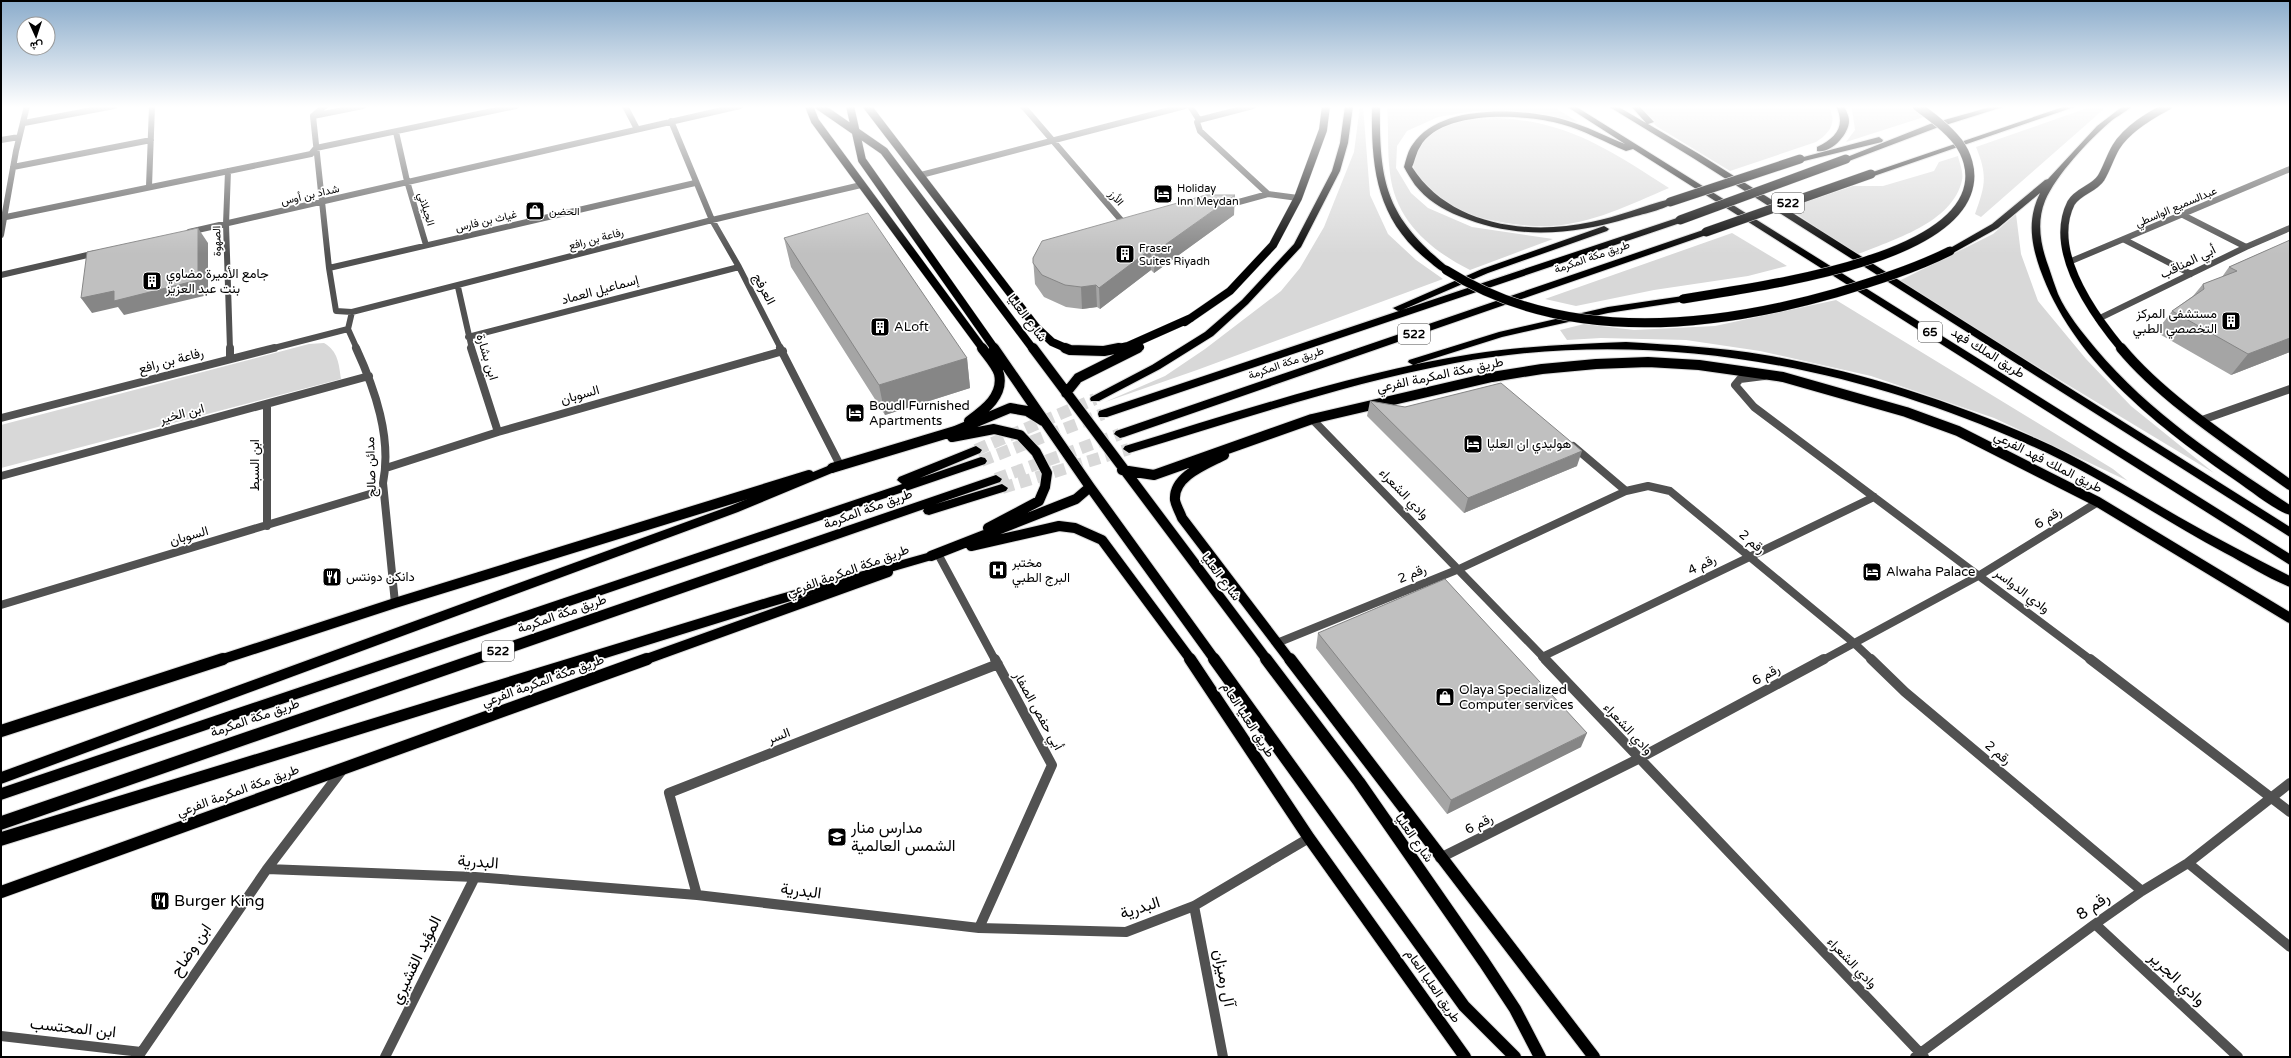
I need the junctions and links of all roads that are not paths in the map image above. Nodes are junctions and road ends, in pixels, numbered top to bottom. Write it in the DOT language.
graph roads {
  1 [pos="15,155"];
  2 [pos="72,155"];
  3 [pos="151,155"];
  4 [pos="304,155"];
  5 [pos="317,155"];
  6 [pos="401,155"];
  7 [pos="520,155"];
  8 [pos="684,155"];
  9 [pos="840,155"];
  10 [pos="861,155"];
  11 [pos="887,155"];
  12 [pos="906,155"];
  13 [pos="994,155"];
  14 [pos="1065,155"];
  15 [pos="1226,155"];
  16 [pos="1314,155"];
  17 [pos="1340,155"];
  18 [pos="1377,155"];
  19 [pos="1411,155"];
  20 [pos="1644,155"];
  21 [pos="1650,155"];
  22 [pos="1806,155"];
  23 [pos="1811,155"];
  24 [pos="1856,155"];
  25 [pos="1926,155"];
  26 [pos="1965,155"];
  27 [pos="2072,155"];
  28 [pos="2112,155"];
  29 [pos="1696,156"];
  30 [pos="1800,158"];
  31 [pos="1666,165"];
  32 [pos="13,167"];
  33 [pos="2290,169"];
  34 [pos="228,171"];
  35 [pos="921,175"];
  36 [pos="2051,179"];
  37 [pos="407,181"];
  38 [pos="695,183"];
  39 [pos="861,185"];
  40 [pos="150,186"];
  41 [pos="1268,194"];
  42 [pos="1298,198"];
  43 [pos="323,202"];
  44 [pos="1670,202"];
  45 [pos="1215,208"];
  46 [pos="2183,215"];
  47 [pos="6,217"];
  48 [pos="712,220"];
  49 [pos="226,224"];
  50 [pos="2290,228"];
  51 [pos="1130,231"];
  52 [pos="180,234"];
  53 [pos="1,235"];
  54 [pos="2125,240"];
  55 [pos="426,245"];
  56 [pos="2246,247"];
  57 [pos="102,252"];
  58 [pos="2069,262"];
  59 [pos="739,266"];
  60 [pos="328,268"];
  61 [pos="2191,274"];
  62 [pos="1,275"];
  63 [pos="458,287"];
  64 [pos="352,312"];
  65 [pos="1191,318"];
  66 [pos="2098,319"];
  67 [pos="348,329"];
  68 [pos="468,337"];
  69 [pos="1304,348"];
  70 [pos="783,351"];
  71 [pos="230,358"];
  72 [pos="1773,375"];
  73 [pos="369,376"];
  74 [pos="2290,388"];
  75 [pos="1066,392"];
  76 [pos="1095,399"];
  77 [pos="1287,400"];
  78 [pos="267,404"];
  79 [pos="1103,414"];
  80 [pos="1,418"];
  81 [pos="1312,418"];
  82 [pos="2202,420"];
  83 [pos="1048,425"];
  84 [pos="955,431"];
  85 [pos="498,432"];
  86 [pos="1120,434"];
  87 [pos="1262,436"];
  88 [pos="1565,439"];
  89 [pos="1129,449"];
  90 [pos="978,456"];
  91 [pos="840,465"];
  92 [pos="386,468"];
  93 [pos="1122,470"];
  94 [pos="1,476"];
  95 [pos="999,484"];
  96 [pos="2290,485"];
  97 [pos="1090,486"];
  98 [pos="383,490"];
  99 [pos="1626,491"];
  100 [pos="1874,497"];
  101 [pos="2098,502"];
  102 [pos="2290,511"];
  103 [pos="267,526"];
  104 [pos="2290,533"];
  105 [pos="938,554"];
  106 [pos="1750,557"];
  107 [pos="2290,560"];
  108 [pos="1459,569"];
  109 [pos="1980,575"];
  110 [pos="2290,582"];
  111 [pos="395,604"];
  112 [pos="1,605"];
  113 [pos="2290,618"];
  114 [pos="1277,643"];
  115 [pos="1854,643"];
  116 [pos="1542,657"];
  117 [pos="998,664"];
  118 [pos="1,731"];
  119 [pos="1638,759"];
  120 [pos="345,767"];
  121 [pos="1,778"];
  122 [pos="2290,783"];
  123 [pos="1,794"];
  124 [pos="2270,798"];
  125 [pos="2290,812"];
  126 [pos="1,823"];
  127 [pos="1309,838"];
  128 [pos="1,839"];
  129 [pos="1440,858"];
  130 [pos="2188,863"];
  131 [pos="267,869"];
  132 [pos="475,877"];
  133 [pos="2142,890"];
  134 [pos="1,892"];
  135 [pos="697,895"];
  136 [pos="1194,906"];
  137 [pos="2094,924"];
  138 [pos="979,928"];
  139 [pos="2290,947"];
  140 [pos="1,1036"];
  141 [pos="140,1054"];
  142 [pos="1920,1056"];
  143 [pos="385,1057"];
  144 [pos="1223,1057"];
  145 [pos="1465,1057"];
  146 [pos="1515,1057"];
  147 [pos="1540,1057"];
  148 [pos="1594,1057"];
  149 [pos="2238,1057"];
  1 -- 32 [label="street"];
  2 -- 32 [label="street"];
  3 -- 40 [label="street"];
  4 -- 34 [label="street"];
  5 -- 43 [label="street"];
  6 -- 37 [label="street, الجيلاني"];
  7 -- 37 [label="street, شداد بن أوس"];
  8 -- 38 [label="street, العرفج"];
  9 -- 39 [label="main road"];
  10 -- 83 [label="main road"];
  11 -- 75 [label="main road, شارع العليا"];
  12 -- 35 [label="main road"];
  13 -- 35 [label="street"];
  14 -- 51 [label="street, الأرز"];
  15 -- 41 [label="street"];
  16 -- 42 [label="main road"];
  17 -- 76 [label="highway"];
  18 -- 36 [label="highway, bridge"];
  19 -- 44 [label="highway"];
  20 -- 31 [label="highway"];
  21 -- 31 [label="highway, طريق الملك فهد / 65"];
  22 -- 30 [label="highway"];
  23 -- 30 [label="highway"];
  24 -- 69 [label="highway, طريق مكة المكرمة / 522, bridge"];
  25 -- 86 [label="highway, طريق مكة المكرمة / 522, bridge"];
  26 -- 77 [label="highway, bridge"];
  27 -- 36 [label="highway"];
  28 -- 58 [label="main road"];
  29 -- 104 [label="highway, طريق الملك فهد / 65"];
  30 -- 44 [label="highway, bridge"];
  31 -- 107 [label="highway, طريق الملك فهد / 65"];
  32 -- 47 [label="street"];
  33 -- 46 [label="street, عبدالسميع الواسطي"];
  34 -- 40 [label="street"];
  34 -- 49 [label="street, الصهوة"];
  35 -- 65 [label="main road"];
  36 -- 102 [label="highway"];
  37 -- 43 [label="street, شداد بن أوس"];
  37 -- 55 [label="street, الجيلاني"];
  38 -- 48 [label="street, العرفج"];
  38 -- 55 [label="street, غياث بن فارس"];
  39 -- 48 [label="street, رفاعة بن رافع"];
  39 -- 84 [label="main road"];
  40 -- 47 [label="street"];
  41 -- 42 [label="street"];
  41 -- 45 [label="street"];
  42 -- 65 [label="main road"];
  43 -- 49 [label="street, شداد بن أوس"];
  43 -- 60 [label="street"];
  44 -- 69 [label="highway"];
  46 -- 54 [label="street, عبدالسميع الواسطي"];
  46 -- 56 [label="street"];
  47 -- 53 [label="street"];
  48 -- 59 [label="street, العرفج"];
  48 -- 63 [label="street, رفاعة بن رافع"];
  49 -- 52 [label="street, شداد بن أوس"];
  49 -- 71 [label="street, الصهوة"];
  50 -- 56 [label="street, أبي المناقب"];
  54 -- 58 [label="street, عبدالسميع الواسطي"];
  54 -- 61 [label="street"];
  55 -- 60 [label="street, غياث بن فارس"];
  56 -- 61 [label="street, أبي المناقب"];
  57 -- 62 [label="street"];
  58 -- 66 [label="main road"];
  59 -- 68 [label="street, إسماعيل العماد"];
  59 -- 70 [label="street, العرفج"];
  60 -- 64 [label="street, رفاعة بن رافع"];
  61 -- 66 [label="street, أبي المناقب"];
  63 -- 64 [label="street, رفاعة بن رافع"];
  63 -- 68 [label="street, ابن بشارة"];
  64 -- 67 [label="street"];
  65 -- 75 [label="main road"];
  66 -- 82 [label="main road"];
  67 -- 71 [label="street, رفاعة بن رافع"];
  67 -- 73 [label="street, مدائن صالح"];
  68 -- 85 [label="street, ابن بشارة"];
  69 -- 79 [label="highway, طريق مكة المكرمة / 522"];
  70 -- 85 [label="street, السوبان"];
  70 -- 91 [label="street, العرفج"];
  71 -- 80 [label="street, رفاعة بن رافع"];
  72 -- 81 [label="main road, طريق مكة المكرمة الفرعي"];
  72 -- 100 [label="street, وادي الدواسر"];
  72 -- 101 [label="main road, طريق الملك فهد الفرعي"];
  73 -- 78 [label="street, ابن الخير"];
  73 -- 92 [label="street, مدائن صالح"];
  74 -- 82 [label="street"];
  75 -- 93 [label="main road, شارع العليا"];
  77 -- 89 [label="highway"];
  77 -- 110 [label="highway"];
  78 -- 94 [label="street, ابن الخير"];
  78 -- 103 [label="street, ابن السبط"];
  81 -- 87 [label="main road, طريق مكة المكرمة الفرعي"];
  81 -- 108 [label="street, وادي الشعراء"];
  82 -- 96 [label="main road"];
  83 -- 84 [label="main road"];
  83 -- 97 [label="main road"];
  84 -- 91 [label="main road"];
  85 -- 92 [label="street, السوبان"];
  87 -- 93 [label="main road, طريق مكة المكرمة الفرعي"];
  87 -- 114 [label="main road"];
  88 -- 99 [label="street"];
  90 -- 123 [label="highway, طريق مكة المكرمة / 522"];
  91 -- 105 [label="main road"];
  91 -- 111 [label="main road"];
  91 -- 121 [label="highway"];
  92 -- 98 [label="street, مدائن صالح"];
  93 -- 147 [label="main road, شارع العليا"];
  95 -- 126 [label="highway, طريق مكة المكرمة / 522"];
  97 -- 105 [label="main road, طريق مكة المكرمة الفرعي"];
  97 -- 146 [label="main road"];
  98 -- 103 [label="street, السوبان"];
  98 -- 111 [label="street, مدائن صالح"];
  99 -- 106 [label="street, رقم 2"];
  99 -- 108 [label="street, رقم 2"];
  100 -- 106 [label="street, رقم 4"];
  100 -- 109 [label="street, وادي الدواسر"];
  101 -- 109 [label="street, رقم 6"];
  101 -- 113 [label="main road, طريق الملك فهد الفرعي"];
  103 -- 112 [label="street, السوبان"];
  105 -- 117 [label="street, أبي حفص الصفار"];
  105 -- 120 [label="main road, طريق مكة المكرمة الفرعي"];
  105 -- 127 [label="main road, طريق العليا العام"];
  105 -- 128 [label="highway"];
  106 -- 115 [label="street, رقم 2"];
  106 -- 116 [label="street, رقم 4"];
  108 -- 114 [label="street, رقم 2"];
  108 -- 116 [label="street, وادي الشعراء"];
  109 -- 115 [label="street, رقم 6"];
  109 -- 124 [label="street, وادي الدواسر"];
  111 -- 118 [label="main road"];
  114 -- 129 [label="main road"];
  115 -- 119 [label="street, رقم 6"];
  115 -- 133 [label="street, رقم 2"];
  116 -- 119 [label="street, وادي الشعراء"];
  117 -- 135 [label="street, السر"];
  117 -- 138 [label="street, أبي حفص الصفار"];
  119 -- 129 [label="street, رقم 6"];
  119 -- 142 [label="street, وادي الشعراء"];
  120 -- 131 [label="street, ابن وضاح"];
  120 -- 134 [label="main road, طريق مكة المكرمة الفرعي"];
  122 -- 124 [label="street, رقم 8"];
  124 -- 125 [label="street, وادي الدواسر"];
  124 -- 130 [label="street, رقم 8"];
  127 -- 136 [label="street, البدرية"];
  127 -- 145 [label="main road, طريق العليا العام"];
  129 -- 148 [label="main road"];
  130 -- 133 [label="street, رقم 8"];
  130 -- 139 [label="street"];
  131 -- 132 [label="street, البدرية"];
  131 -- 141 [label="street, ابن وضاح"];
  132 -- 135 [label="street, البدرية"];
  132 -- 143 [label="street, المؤيد القشيري"];
  133 -- 137 [label="street, رقم 8"];
  135 -- 138 [label="street, البدرية"];
  136 -- 138 [label="street, البدرية"];
  136 -- 144 [label="street, آل رميزان"];
  137 -- 142 [label="street, رقم 8"];
  137 -- 149 [label="street, وادي الجرير"];
  140 -- 141 [label="street, ابن المحتسب"];
}
